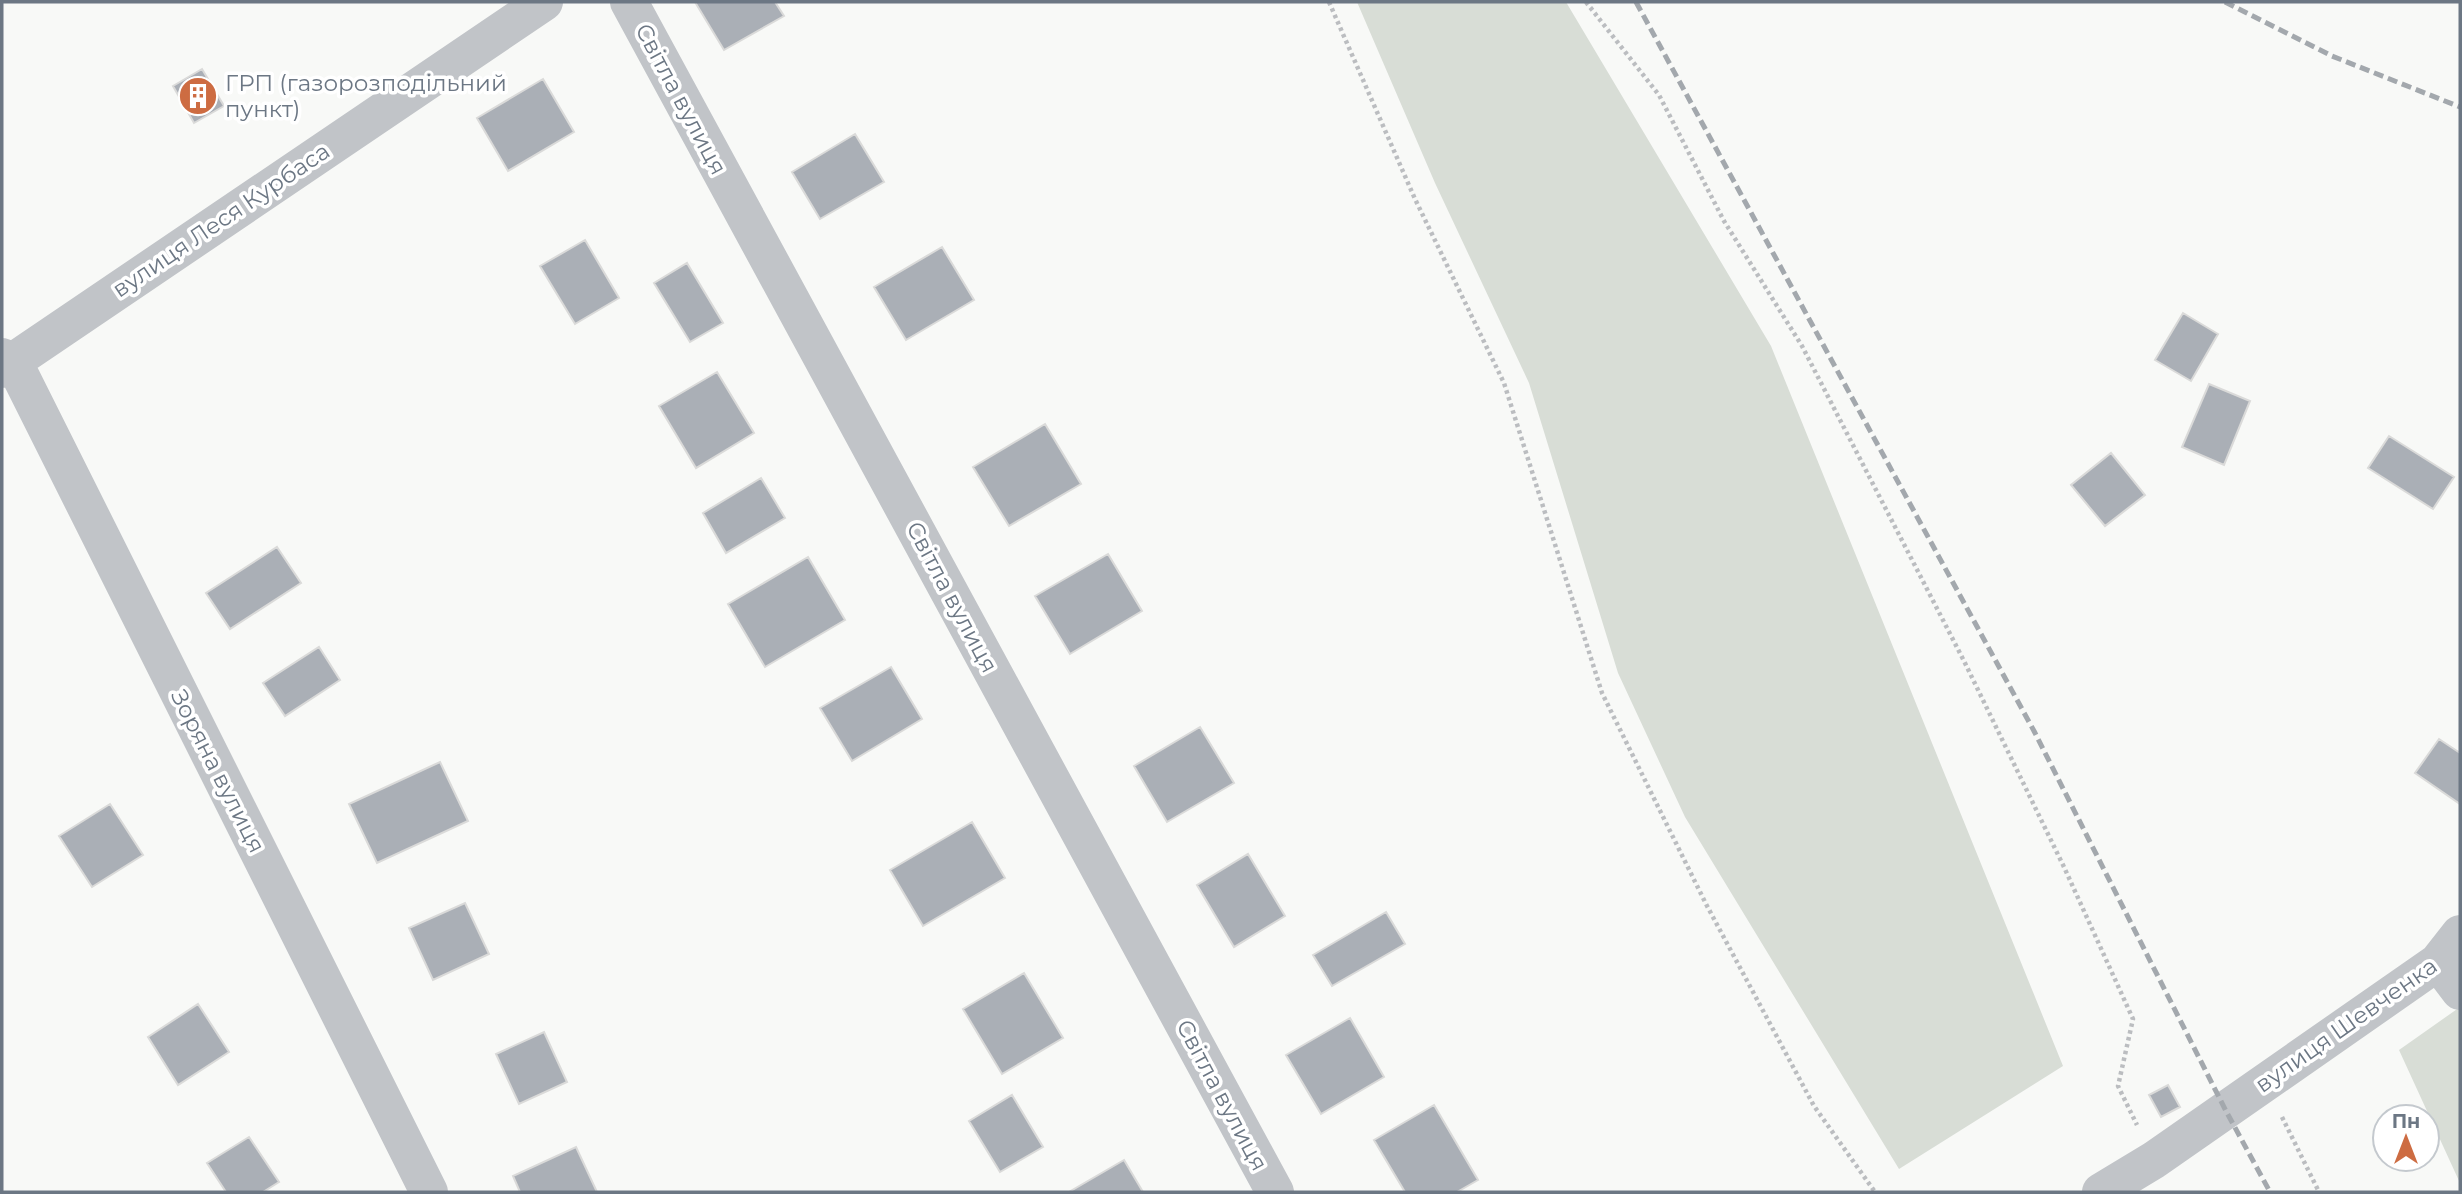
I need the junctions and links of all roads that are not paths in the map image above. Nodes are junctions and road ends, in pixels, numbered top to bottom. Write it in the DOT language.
graph roads {
  1 [pos="544,2"];
  2 [pos="629,2"];
  3 [pos="5,362"];
  4 [pos="2453,962"];
  5 [pos="429,1192"];
  6 [pos="1275,1192"];
  7 [pos="2101,1192"];
  1 -- 3 [label="street, вулиця Леся Курбаса"];
  2 -- 6 [label="street, Світла вулиця"];
  3 -- 5 [label="street, Зоряна вулиця"];
  4 -- 7 [label="street, вулиця Шевченка"];
}
